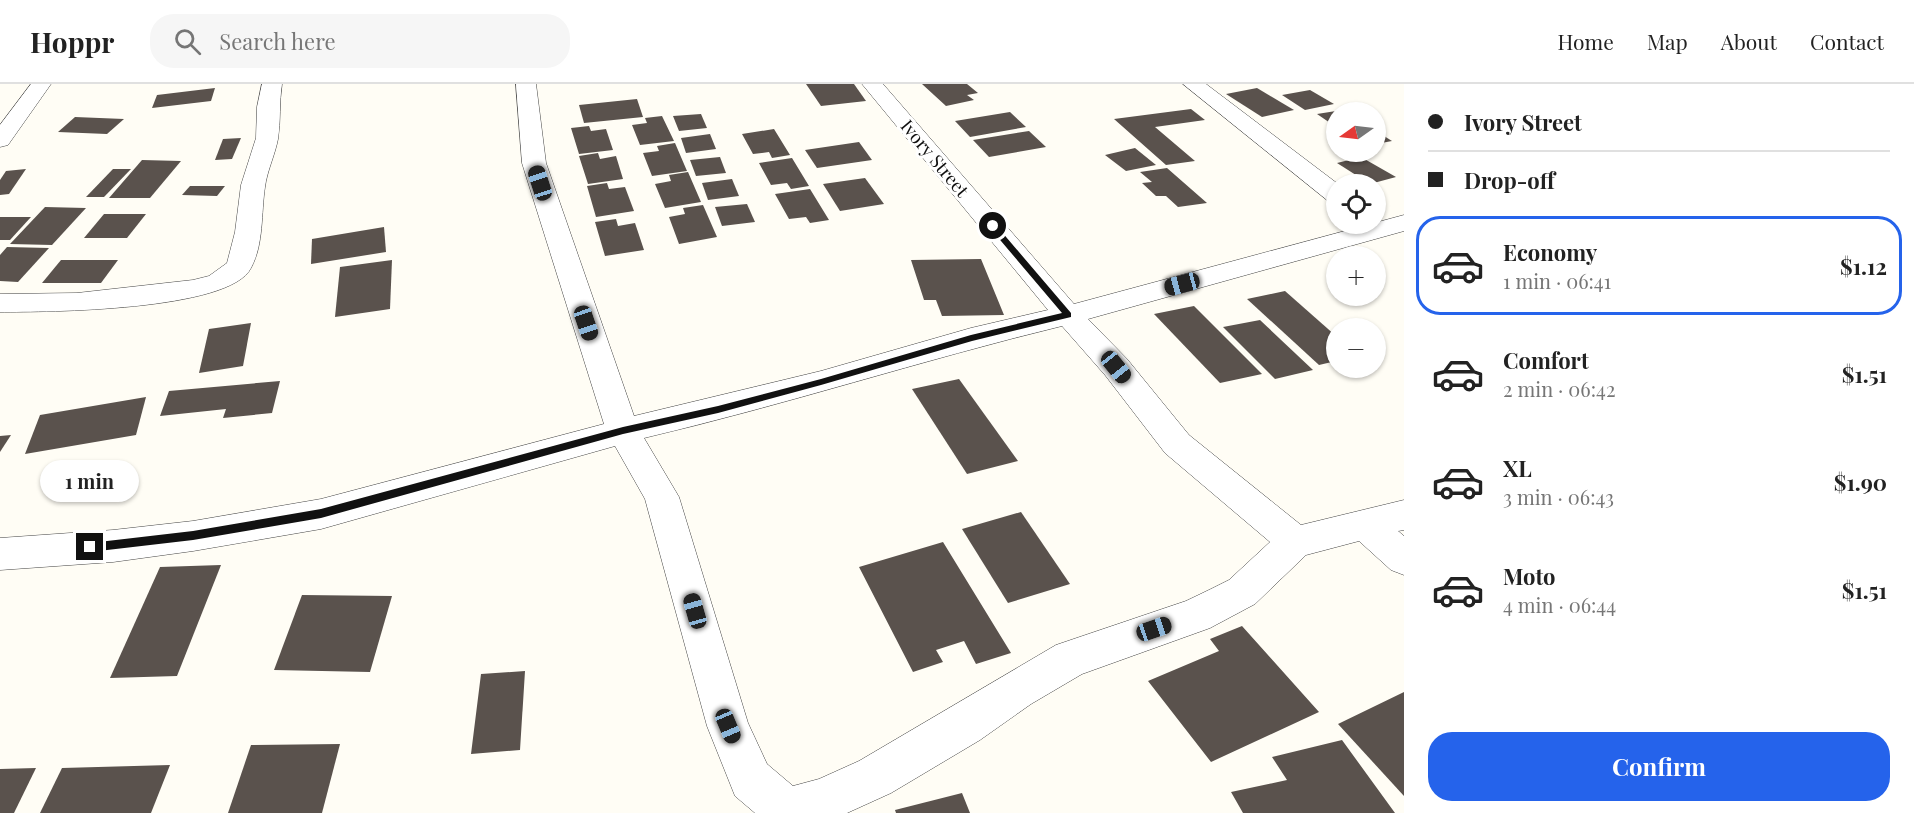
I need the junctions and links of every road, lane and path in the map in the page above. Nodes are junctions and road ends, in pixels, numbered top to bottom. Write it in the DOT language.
graph roads {
  1 [pos="41,84"];
  2 [pos="272,84"];
  3 [pos="526,84"];
  4 [pos="872,84"];
  5 [pos="1230,84"];
  6 [pos="1196,86"];
  7 [pos="0,140"];
  8 [pos="1326,187"];
  9 [pos="1388,224"];
  10 [pos="0,303"];
  11 [pos="1068,315"];
  12 [pos="623,431"];
  13 [pos="1404,515"];
  14 [pos="1366,525"];
  15 [pos="1295,542"];
  16 [pos="0,554"];
  17 [pos="1404,559"];
  1 -- 7 [label="street"];
  2 -- 10 [label="street"];
  3 -- 12 [label="street"];
  4 -- 11 [label="street, Ivory Street"];
  5 -- 6 [label="street"];
  6 -- 8 [label="street"];
  9 -- 11 [label="street"];
  11 -- 12 [label="street"];
  11 -- 15 [label="street, Ivory Street"];
  12 -- 15 [label="street"];
  12 -- 16 [label="street"];
  13 -- 14 [label="street"];
  14 -- 15 [label="street"];
  14 -- 17 [label="street"];
}
